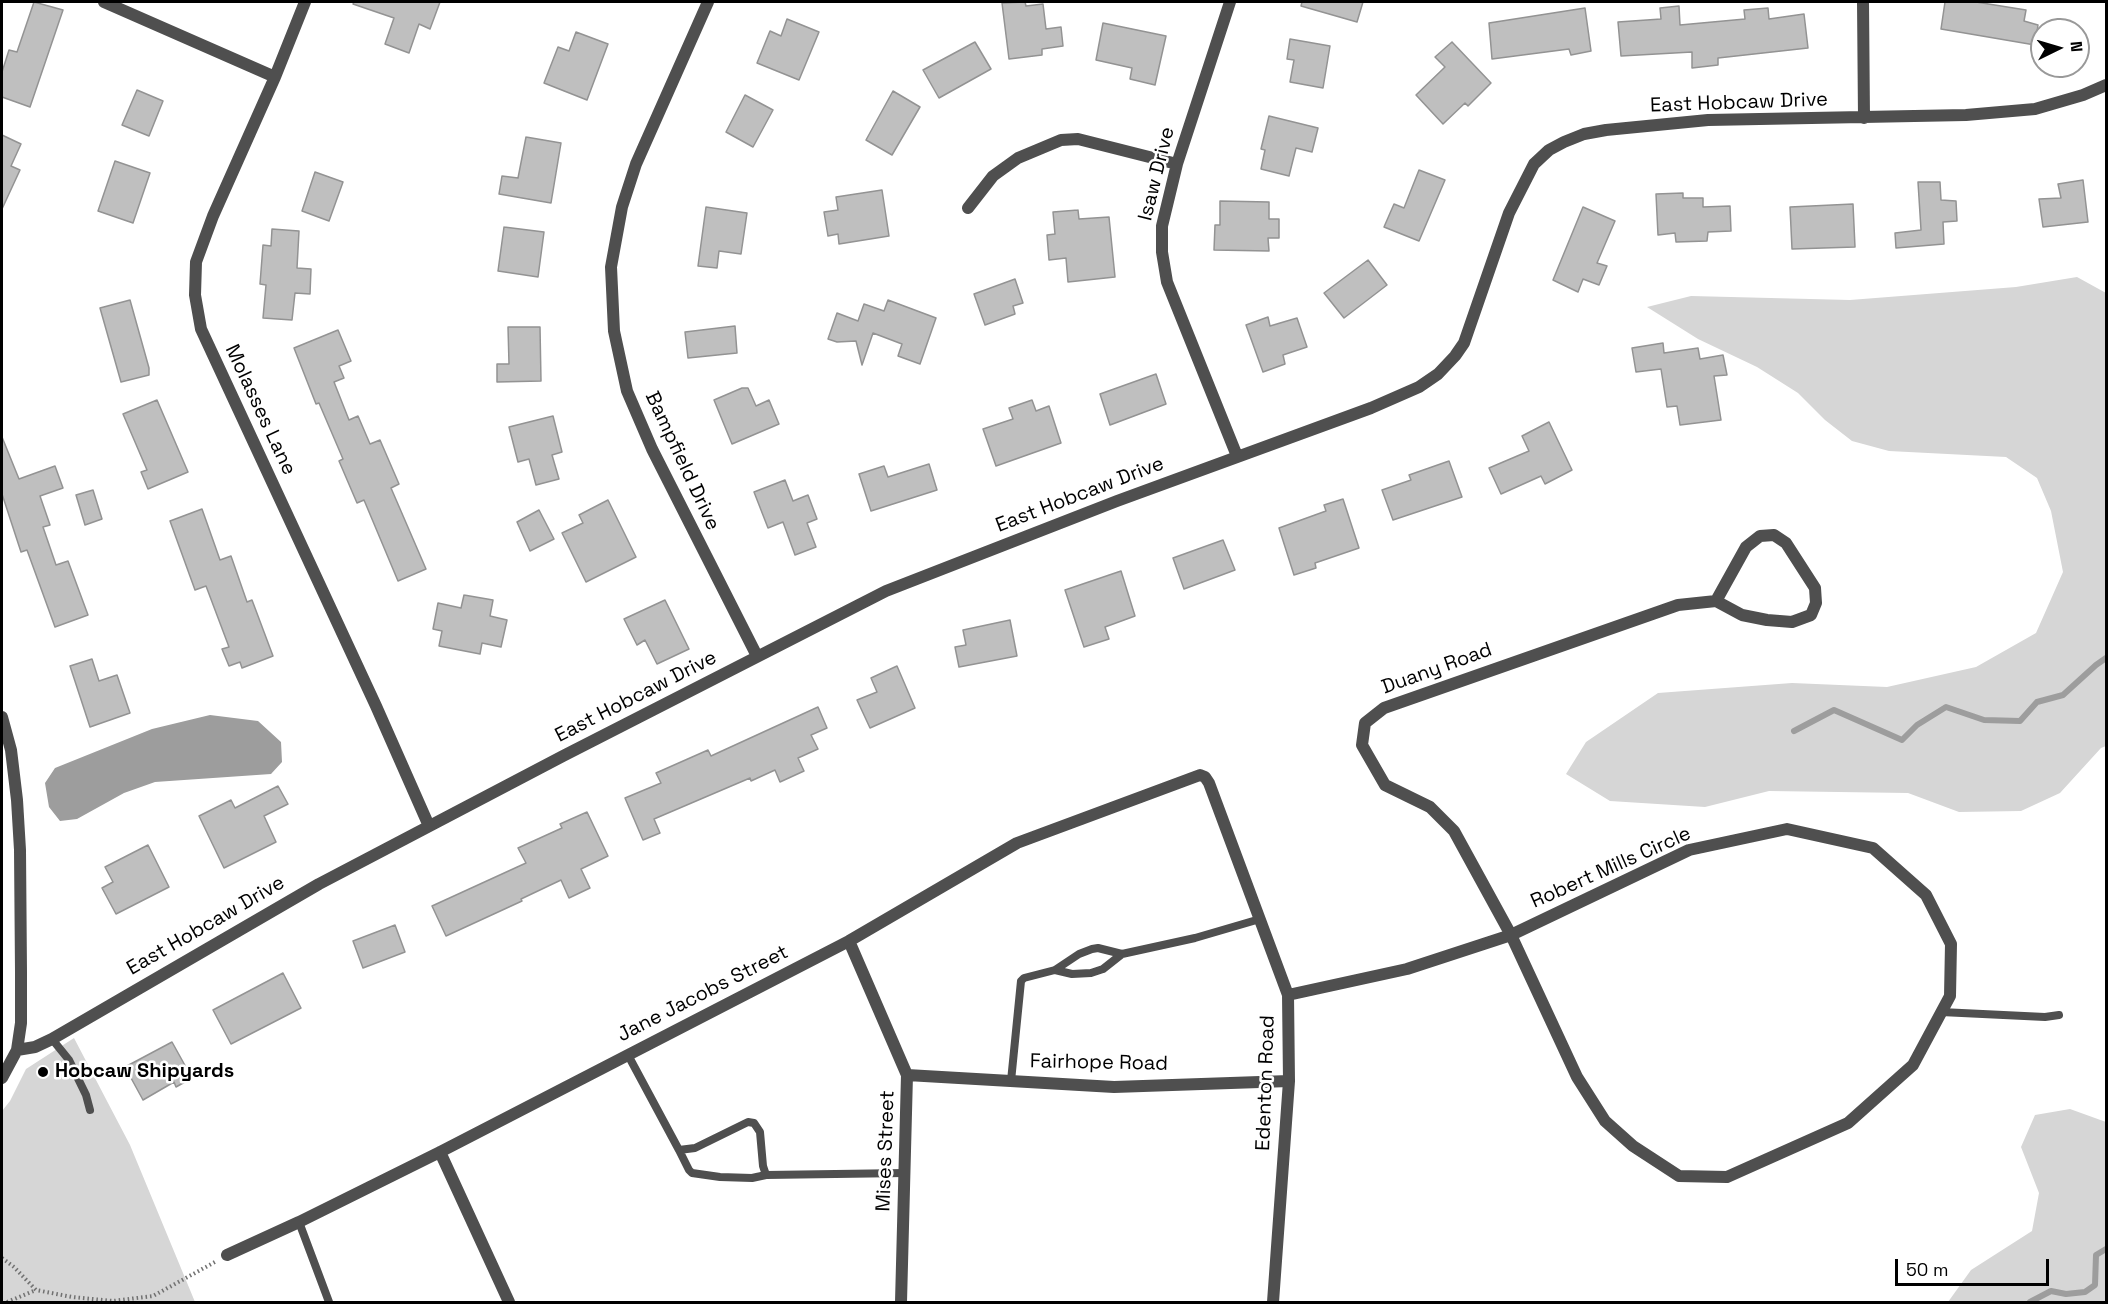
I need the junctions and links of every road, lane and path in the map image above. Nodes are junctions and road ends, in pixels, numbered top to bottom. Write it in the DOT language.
graph roads {
  1 [pos="104,2"];
  2 [pos="305,2"];
  3 [pos="708,2"];
  4 [pos="1230,2"];
  5 [pos="1863,2"];
  6 [pos="275,77"];
  7 [pos="2106,85"];
  8 [pos="1864,118"];
  9 [pos="1176,164"];
  10 [pos="968,208"];
  11 [pos="1237,456"];
  12 [pos="1716,601"];
  13 [pos="757,656"];
  14 [pos="2,717"];
  15 [pos="1200,775"];
  16 [pos="429,826"];
  17 [pos="1260,919"];
  18 [pos="1511,935"];
  19 [pos="849,941"];
  20 [pos="1122,954"];
  21 [pos="1054,970"];
  22 [pos="1288,995"];
  23 [pos="1941,1012"];
  24 [pos="2059,1015"];
  25 [pos="52,1039"];
  26 [pos="17,1050"];
  27 [pos="628,1055"];
  28 [pos="907,1075"];
  29 [pos="2,1078"];
  30 [pos="1011,1081"];
  31 [pos="1289,1081"];
  32 [pos="90,1110"];
  33 [pos="679,1150"];
  34 [pos="440,1152"];
  35 [pos="904,1173"];
  36 [pos="766,1175"];
  37 [pos="299,1222"];
  38 [pos="227,1255"];
  39 [pos="2,1258"];
  40 [pos="36,1290"];
  41 [pos="8,1302"];
  42 [pos="329,1302"];
  43 [pos="508,1302"];
  44 [pos="901,1302"];
  45 [pos="1273,1302"];
  1 -- 6 [label="street"];
  2 -- 6 [label="street, Molasses Lane"];
  3 -- 13 [label="street, Bampfield Drive"];
  4 -- 9 [label="street, Isaw Drive"];
  5 -- 8 [label="street"];
  6 -- 16 [label="street, Molasses Lane"];
  7 -- 8 [label="street, East Hobcaw Drive"];
  8 -- 11 [label="street, East Hobcaw Drive"];
  9 -- 10 [label="street"];
  9 -- 11 [label="street, Isaw Drive"];
  11 -- 13 [label="street, East Hobcaw Drive"];
  12 -- 12 [label="street"];
  12 -- 18 [label="street, Duany Road"];
  13 -- 16 [label="street, East Hobcaw Drive"];
  14 -- 26 [label="street"];
  15 -- 17 [label="street, Edenton Road"];
  15 -- 19 [label="street, Jane Jacobs Street"];
  16 -- 25 [label="street, East Hobcaw Drive"];
  17 -- 20 [label="lane"];
  17 -- 22 [label="street, Edenton Road"];
  18 -- 22 [label="street, Robert Mills Circle"];
  18 -- 23 [label="street, Robert Mills Circle"];
  18 -- 23 [label="street, Robert Mills Circle"];
  19 -- 27 [label="street, Jane Jacobs Street"];
  19 -- 28 [label="street, Mises Street"];
  20 -- 21 [label="lane"];
  20 -- 21 [label="lane"];
  21 -- 30 [label="lane"];
  22 -- 31 [label="street, Edenton Road"];
  23 -- 24 [label="lane"];
  25 -- 26 [label="street, East Hobcaw Drive"];
  25 -- 32 [label="lane"];
  26 -- 29 [label="street"];
  27 -- 33 [label="lane"];
  27 -- 34 [label="street, Jane Jacobs Street"];
  28 -- 30 [label="street, Fairhope Road"];
  28 -- 35 [label="street, Mises Street"];
  30 -- 31 [label="street, Fairhope Road"];
  31 -- 45 [label="street, Edenton Road"];
  33 -- 36 [label="lane"];
  33 -- 36 [label="lane"];
  34 -- 37 [label="street, Jane Jacobs Street"];
  34 -- 43 [label="street"];
  35 -- 36 [label="lane"];
  35 -- 44 [label="street, Mises Street"];
  37 -- 38 [label="street, Jane Jacobs Street"];
  37 -- 42 [label="lane"];
  38 -- 40 [label="path"];
  39 -- 40 [label="path"];
  40 -- 41 [label="path"];
}
